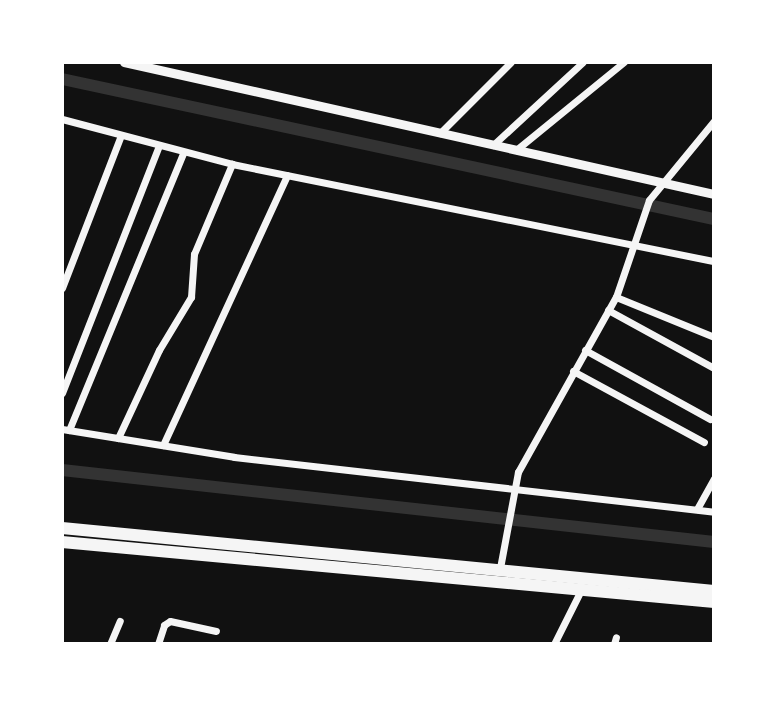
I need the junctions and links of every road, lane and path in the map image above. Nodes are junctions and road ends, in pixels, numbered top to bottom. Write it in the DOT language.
graph roads {
  1 [pos="124,62"];
  2 [pos="511,62"];
  3 [pos="583,62"];
  4 [pos="624,62"];
  5 [pos="62,119"];
  6 [pos="714,121"];
  7 [pos="440,133"];
  8 [pos="121,135"];
  9 [pos="493,145"];
  10 [pos="159,146"];
  11 [pos="516,150"];
  12 [pos="183,153"];
  13 [pos="232,164"];
  14 [pos="287,175"];
  15 [pos="660,184"];
  16 [pos="714,194"];
  17 [pos="633,245"];
  18 [pos="714,261"];
  19 [pos="62,288"];
  20 [pos="616,297"];
  21 [pos="608,310"];
  22 [pos="714,337"];
  23 [pos="585,350"];
  24 [pos="714,368"];
  25 [pos="573,371"];
  26 [pos="62,393"];
  27 [pos="710,419"];
  28 [pos="66,429"];
  29 [pos="118,438"];
  30 [pos="704,442"];
  31 [pos="163,445"];
  32 [pos="714,478"];
  33 [pos="513,490"];
  34 [pos="697,509"];
  35 [pos="714,512"];
  36 [pos="62,528"];
  37 [pos="62,542"];
  38 [pos="500,568"];
  39 [pos="582,588"];
  40 [pos="714,591"];
  41 [pos="714,602"];
  42 [pos="120,621"];
  43 [pos="216,631"];
  44 [pos="110,644"];
  45 [pos="158,644"];
  46 [pos="554,644"];
  1 -- 7 [label="street"];
  2 -- 7 [label="street"];
  3 -- 9 [label="street"];
  4 -- 11 [label="street"];
  5 -- 8 [label="street"];
  6 -- 15 [label="street"];
  7 -- 9 [label="street"];
  8 -- 10 [label="street"];
  8 -- 19 [label="street"];
  9 -- 11 [label="street"];
  10 -- 12 [label="street"];
  10 -- 26 [label="street"];
  11 -- 15 [label="street"];
  12 -- 13 [label="street"];
  12 -- 28 [label="street"];
  13 -- 14 [label="street"];
  13 -- 29 [label="street"];
  14 -- 17 [label="street"];
  14 -- 31 [label="street"];
  15 -- 16 [label="street"];
  15 -- 17 [label="street"];
  17 -- 18 [label="street"];
  17 -- 20 [label="street"];
  20 -- 21 [label="street"];
  20 -- 22 [label="street"];
  21 -- 23 [label="street"];
  21 -- 24 [label="street"];
  23 -- 25 [label="street"];
  23 -- 27 [label="street"];
  25 -- 30 [label="street"];
  25 -- 33 [label="street"];
  28 -- 29 [label="street"];
  29 -- 31 [label="street"];
  31 -- 33 [label="street"];
  32 -- 34 [label="street"];
  33 -- 34 [label="street"];
  33 -- 38 [label="street"];
  34 -- 35 [label="street"];
  36 -- 38 [label="highway"];
  37 -- 39 [label="highway"];
  38 -- 40 [label="highway"];
  39 -- 41 [label="highway"];
  39 -- 46 [label="street"];
  42 -- 44 [label="street"];
  43 -- 45 [label="street"];
}
